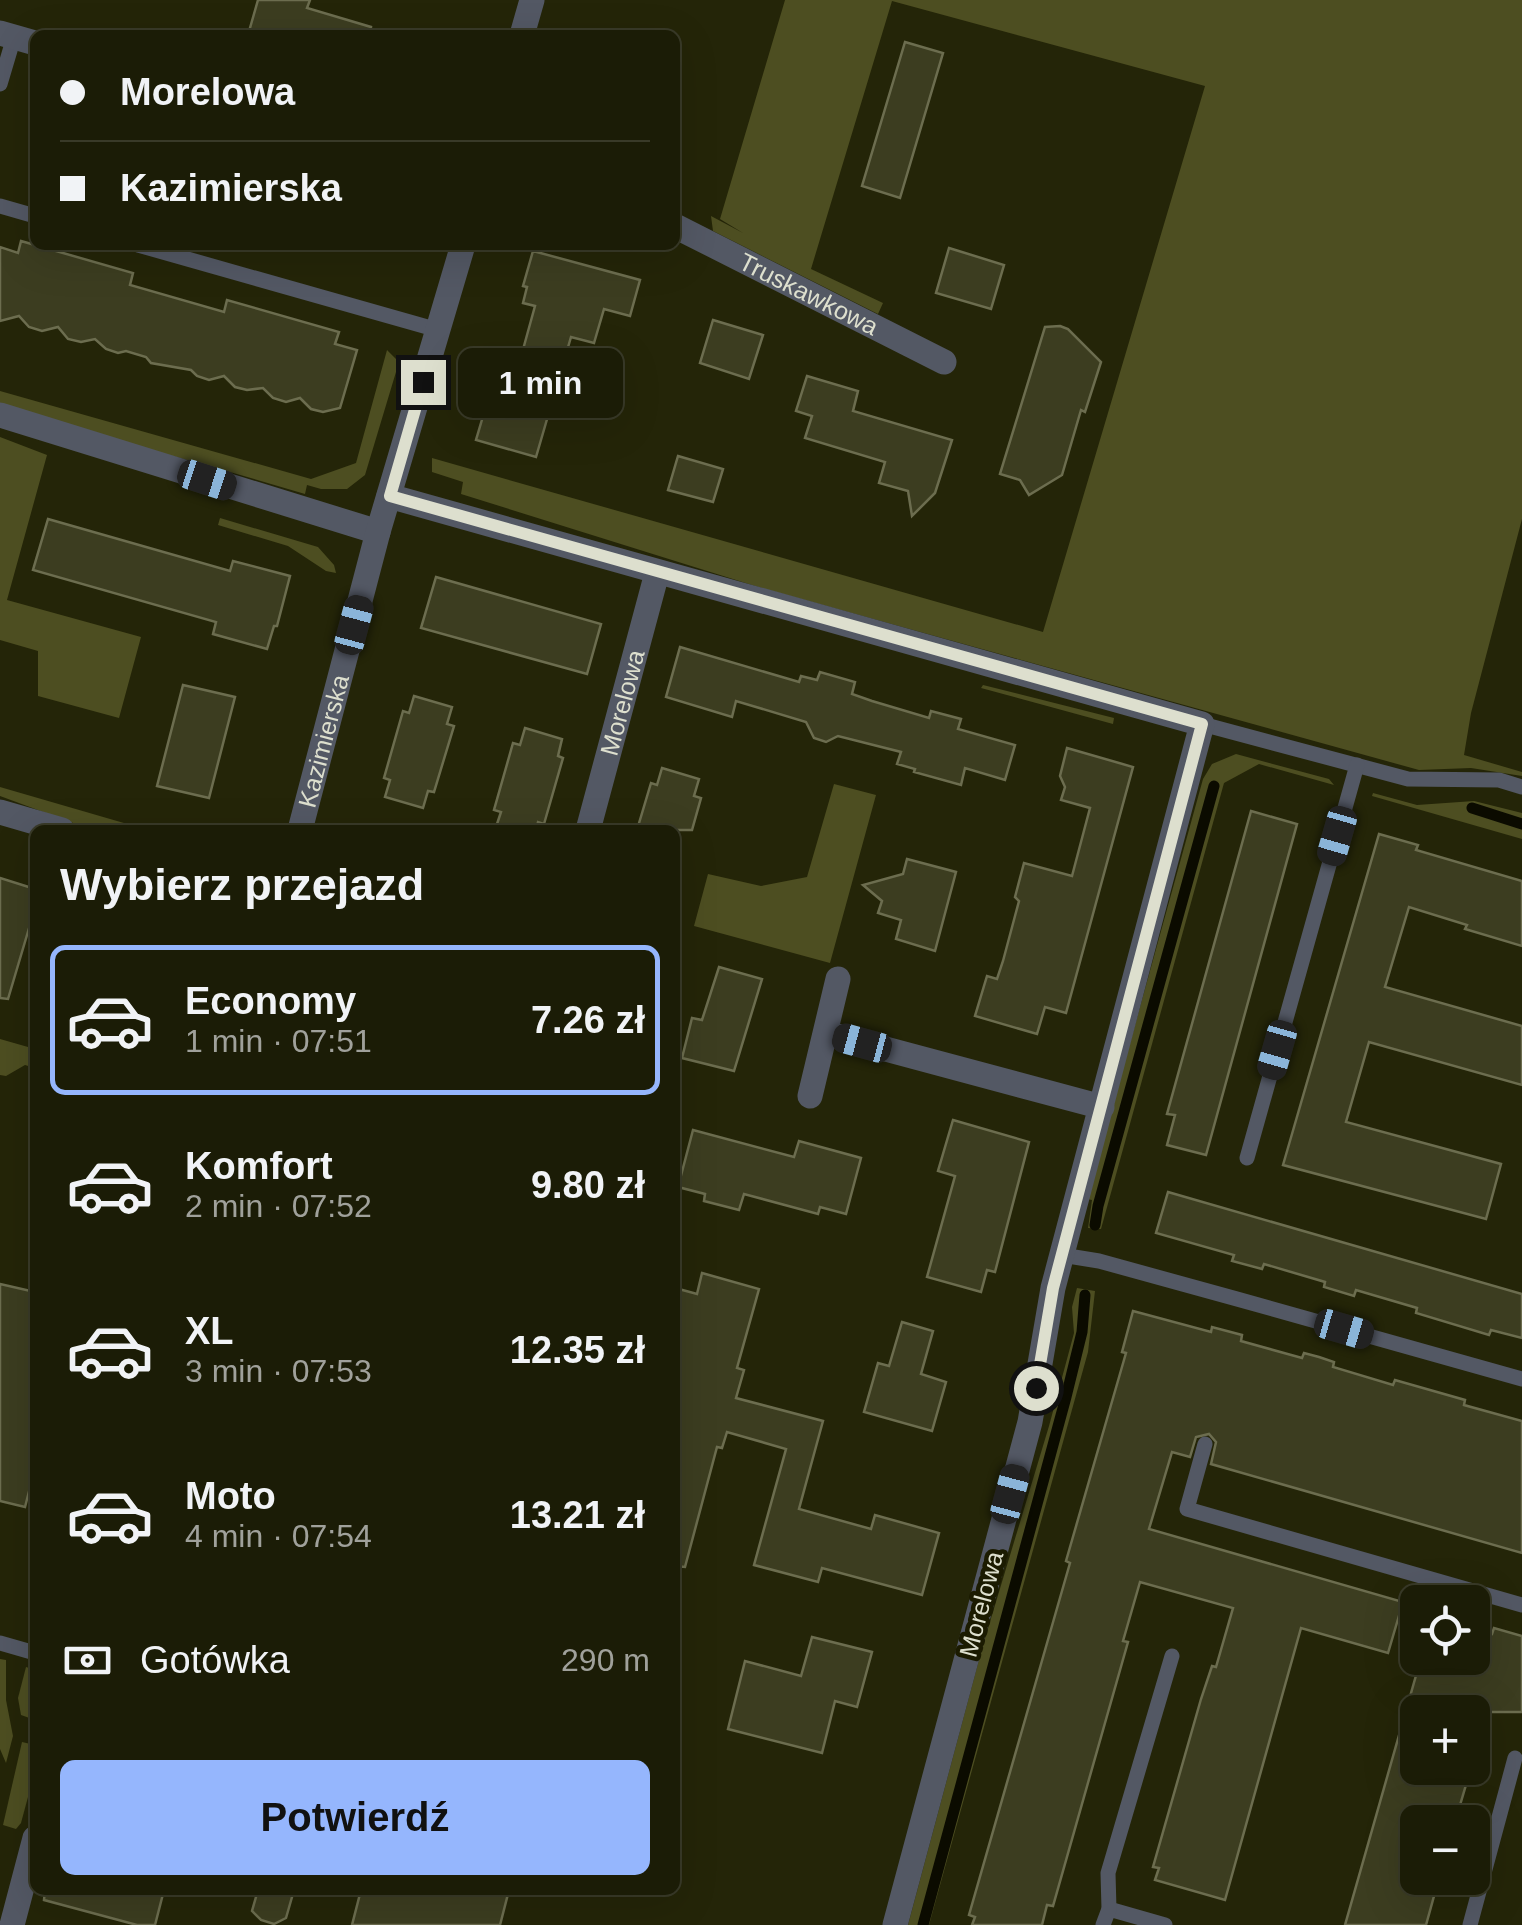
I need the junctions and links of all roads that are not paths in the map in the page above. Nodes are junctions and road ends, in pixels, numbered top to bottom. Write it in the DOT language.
graph roads {
  1 [pos="532,0"];
  2 [pos="523,30"];
  3 [pos="16,38"];
  4 [pos="0,84"];
  5 [pos="0,206"];
  6 [pos="30,215"];
  7 [pos="680,229"];
  8 [pos="156,250"];
  9 [pos="462,250"];
  10 [pos="438,330"];
  11 [pos="944,362"];
  12 [pos="0,414"];
  13 [pos="390,496"];
  14 [pos="378,532"];
  15 [pos="657,573"];
  16 [pos="1202,724"];
  17 [pos="1357,765"];
  18 [pos="1522,787"];
  19 [pos="0,812"];
  20 [pos="45,825"];
  21 [pos="301,825"];
  22 [pos="589,825"];
  23 [pos="838,978"];
  24 [pos="826,1033"];
  25 [pos="810,1096"];
  26 [pos="1102,1107"];
  27 [pos="1247,1158"];
  28 [pos="1062,1255"];
  29 [pos="1522,1380"];
  30 [pos="1205,1444"];
  31 [pos="1522,1605"];
  32 [pos="0,1643"];
  33 [pos="30,1652"];
  34 [pos="1172,1656"];
  35 [pos="1515,1758"];
  36 [pos="30,1857"];
  37 [pos="1106,1917"];
  38 [pos="12,1925"];
  39 [pos="894,1925"];
  40 [pos="1165,1925"];
  41 [pos="1470,1925"];
  1 -- 2 [label="street"];
  3 -- 4 [label="lane"];
  5 -- 6 [label="lane"];
  7 -- 11 [label="street, Truskawkowa"];
  8 -- 10 [label="lane"];
  9 -- 10 [label="street, Kazimierska"];
  10 -- 13 [label="street, Kazimierska"];
  12 -- 14 [label="street"];
  13 -- 14 [label="street, Kazimierska"];
  13 -- 15 [label="street"];
  14 -- 21 [label="street, Kazimierska"];
  15 -- 16 [label="street"];
  15 -- 22 [label="street, Morelowa"];
  16 -- 17 [label="lane"];
  16 -- 26 [label="street, Morelowa"];
  17 -- 18 [label="lane"];
  17 -- 27 [label="lane"];
  19 -- 20 [label="street"];
  23 -- 24 [label="street"];
  24 -- 25 [label="street"];
  24 -- 26 [label="street"];
  26 -- 28 [label="street, Morelowa"];
  28 -- 29 [label="lane"];
  28 -- 39 [label="street, Morelowa"];
  30 -- 31 [label="lane"];
  32 -- 33 [label="lane"];
  34 -- 37 [label="lane"];
  35 -- 41 [label="lane"];
  36 -- 38 [label="street"];
  37 -- 40 [label="lane"];
}
